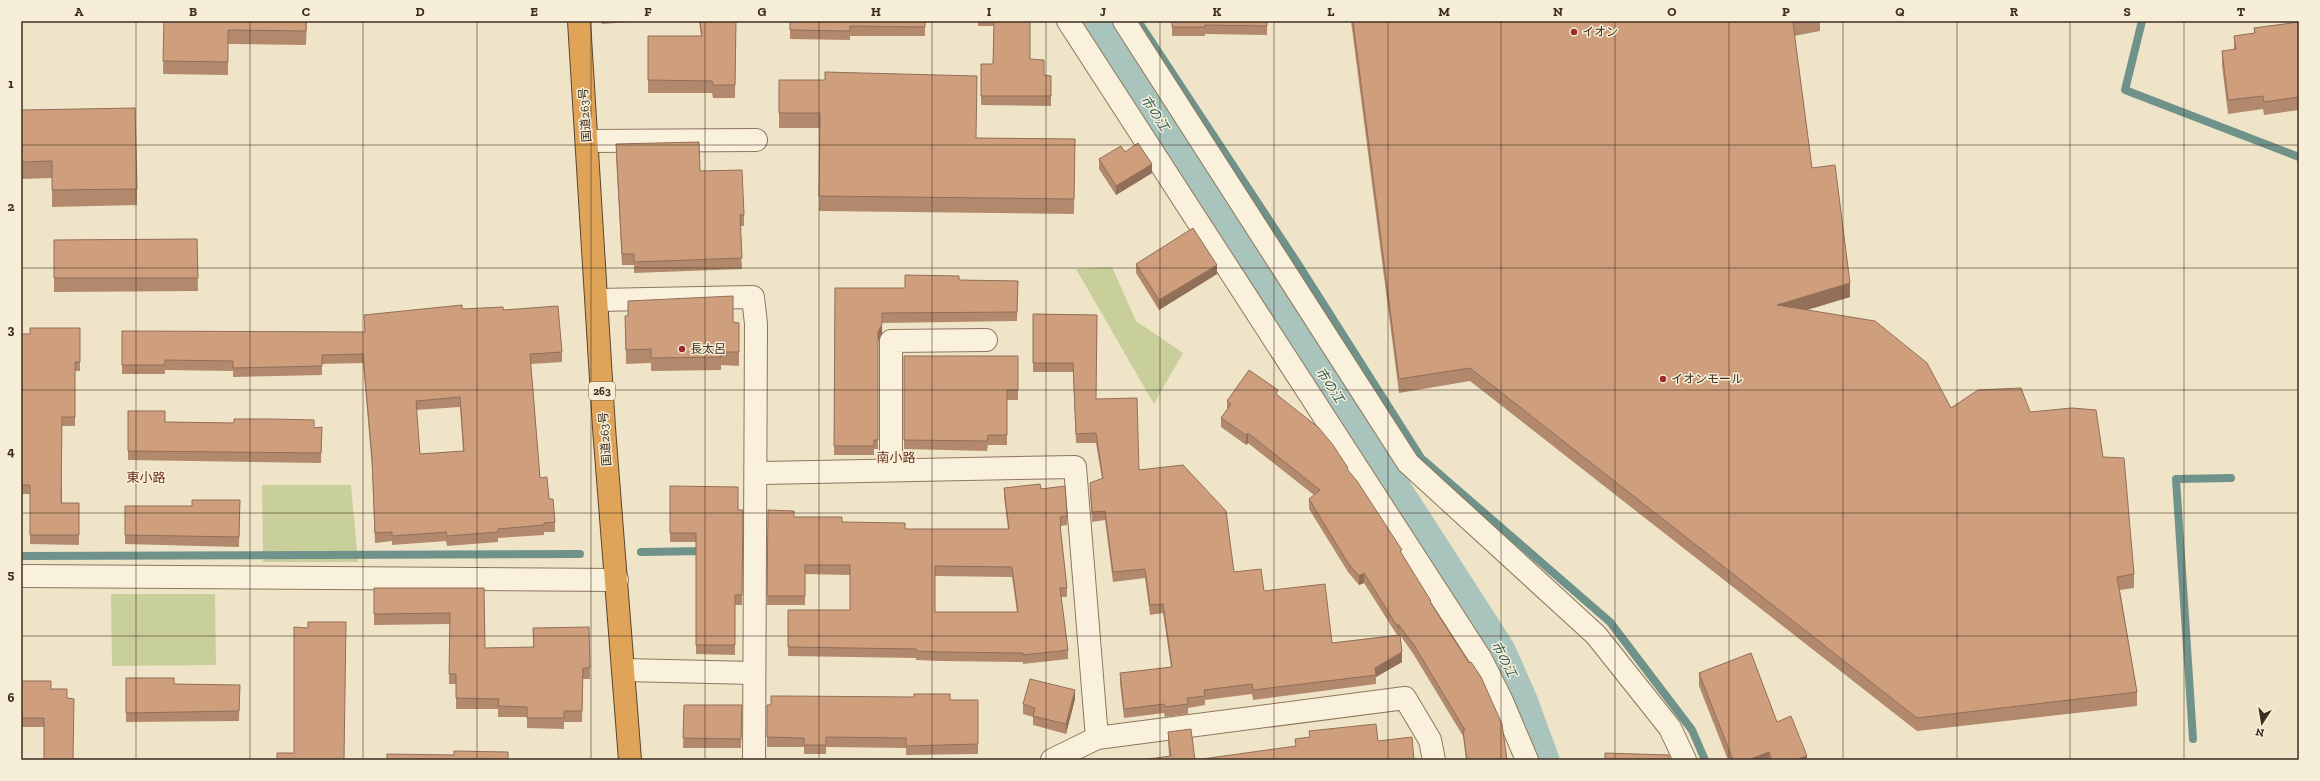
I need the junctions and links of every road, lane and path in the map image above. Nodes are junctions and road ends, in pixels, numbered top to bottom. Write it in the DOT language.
graph roads {
  1 [pos="579,21"];
  2 [pos="1068,21"];
  3 [pos="1124,21"];
  4 [pos="756,140"];
  5 [pos="587,141"];
  6 [pos="597,300"];
  7 [pos="986,340"];
  8 [pos="891,470"];
  9 [pos="756,473"];
  10 [pos="21,576"];
  11 [pos="617,580"];
  12 [pos="624,670"];
  13 [pos="754,673"];
  14 [pos="1097,738"];
  15 [pos="630,760"];
  16 [pos="754,760"];
  17 [pos="1052,760"];
  18 [pos="1434,760"];
  19 [pos="1527,760"];
  20 [pos="1685,760"];
  1 -- 5 [label="highway, 国道263号 / 263"];
  2 -- 19 [label="street"];
  3 -- 20 [label="street"];
  4 -- 5 [label="street"];
  5 -- 6 [label="highway, 国道263号 / 263"];
  6 -- 9 [label="street"];
  6 -- 11 [label="highway, 国道263号 / 263"];
  7 -- 8 [label="street"];
  8 -- 9 [label="street"];
  8 -- 14 [label="street"];
  9 -- 13 [label="street"];
  10 -- 11 [label="street"];
  11 -- 12 [label="highway, 国道263号 / 263"];
  12 -- 13 [label="street"];
  12 -- 15 [label="highway, 国道263号 / 263"];
  13 -- 16 [label="street"];
  14 -- 17 [label="street"];
  14 -- 18 [label="street"];
}
